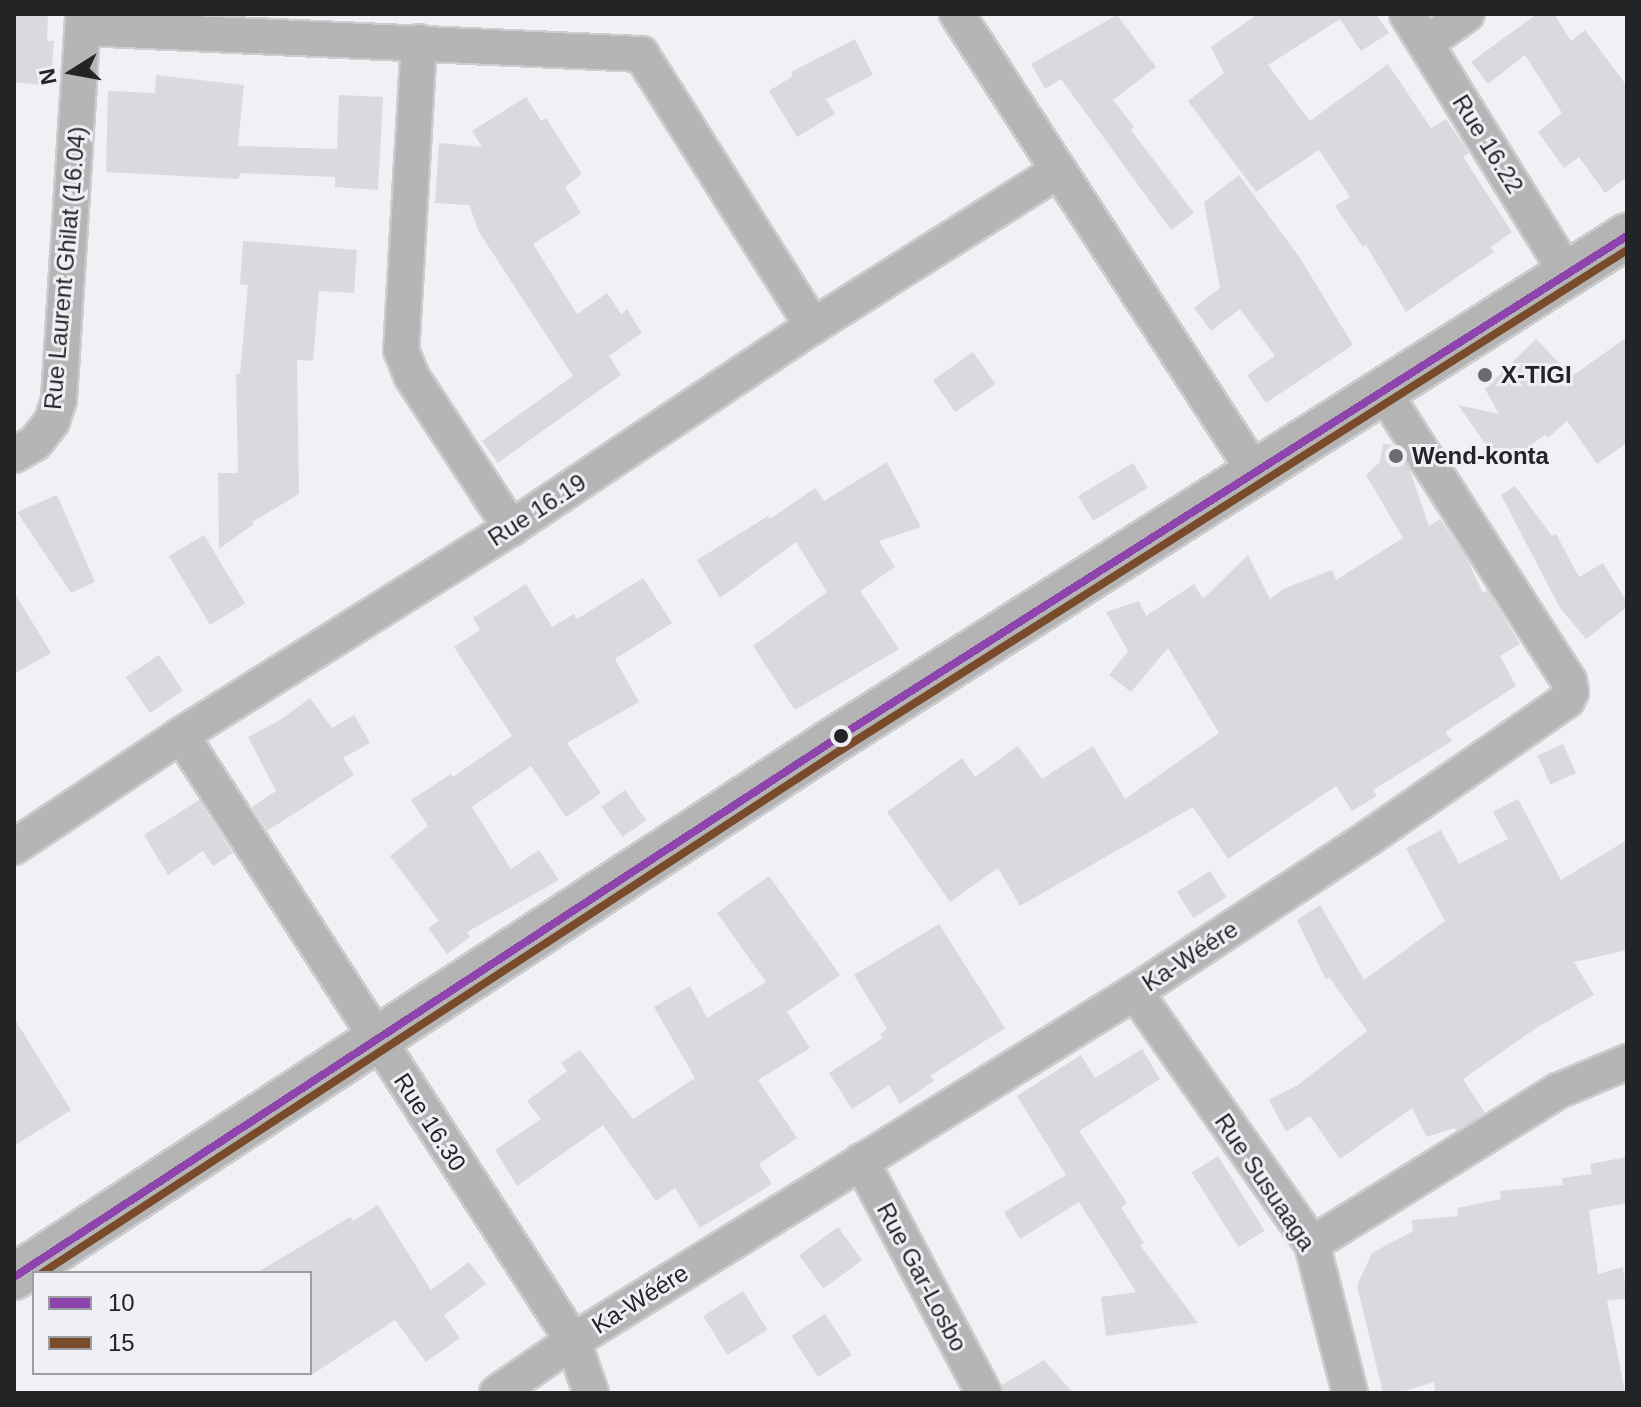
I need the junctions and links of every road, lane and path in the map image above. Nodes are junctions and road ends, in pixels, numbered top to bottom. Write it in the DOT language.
graph roads {
  1 [pos="957,14"];
  2 [pos="1407,14"];
  3 [pos="1467,14"];
  4 [pos="83,21"];
  5 [pos="419,42"];
  6 [pos="1426,43"];
  7 [pos="1058,171"];
  8 [pos="1627,236"];
  9 [pos="1568,275"];
  10 [pos="813,326"];
  11 [pos="1383,391"];
  12 [pos="14,455"];
  13 [pos="1255,472"];
  14 [pos="511,528"];
  15 [pos="181,735"];
  16 [pos="14,847"];
  17 [pos="1135,992"];
  18 [pos="376,1040"];
  19 [pos="1627,1062"];
  20 [pos="861,1161"];
  21 [pos="1312,1244"];
  22 [pos="14,1277"];
  23 [pos="573,1341"];
  24 [pos="497,1393"];
  25 [pos="591,1393"];
  26 [pos="984,1393"];
  27 [pos="1350,1393"];
  1 -- 7 [label="street"];
  2 -- 6 [label="street, Rue 16.22"];
  3 -- 6 [label="street"];
  4 -- 5 [label="street"];
  4 -- 12 [label="street, Rue Laurent Ghilat (16.04)"];
  5 -- 10 [label="street"];
  5 -- 14 [label="street"];
  6 -- 9 [label="street, Rue 16.22"];
  7 -- 10 [label="street, Rue 16.19"];
  7 -- 13 [label="street"];
  8 -- 9 [label="street"];
  9 -- 11 [label="street"];
  10 -- 14 [label="street, Rue 16.19"];
  11 -- 13 [label="street"];
  11 -- 17 [label="street, Ka-Wéére"];
  13 -- 18 [label="street"];
  14 -- 15 [label="street, Rue 16.19"];
  15 -- 16 [label="street, Rue 16.19"];
  15 -- 18 [label="street, Rue 16.30"];
  17 -- 20 [label="street, Ka-Wéére"];
  17 -- 21 [label="street, Rue Susuaaga"];
  18 -- 22 [label="street"];
  18 -- 23 [label="street, Rue 16.30"];
  19 -- 21 [label="street"];
  20 -- 23 [label="street, Ka-Wéére"];
  20 -- 26 [label="street, Rue Gar-Losbo"];
  21 -- 27 [label="street, Rue Susuaaga"];
  23 -- 24 [label="street, Ka-Wéére"];
  23 -- 25 [label="street, Rue 16.30"];
}
